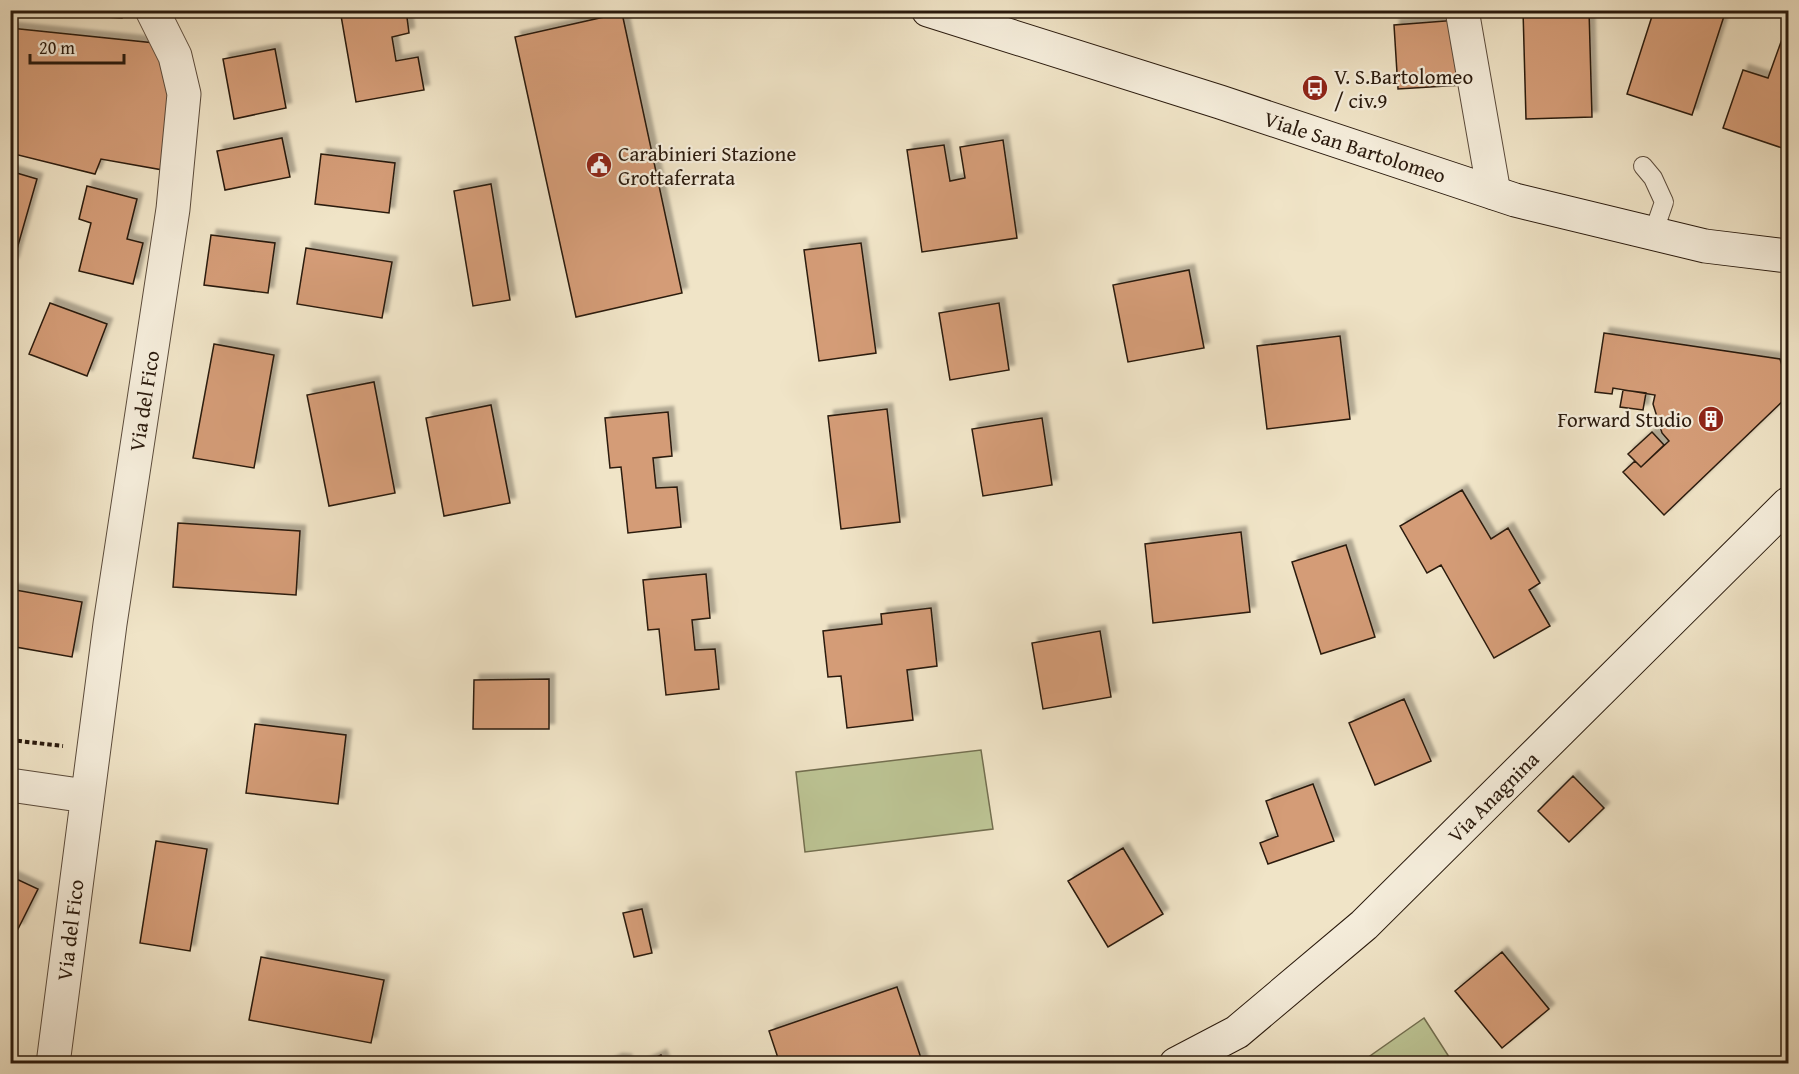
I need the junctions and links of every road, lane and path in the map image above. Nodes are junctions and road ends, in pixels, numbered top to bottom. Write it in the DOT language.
graph roads {
  1 [pos="152,10"];
  2 [pos="928,10"];
  3 [pos="1462,10"];
  4 [pos="1643,166"];
  5 [pos="1494,193"];
  6 [pos="1653,234"];
  7 [pos="1788,256"];
  8 [pos="1788,504"];
  9 [pos="10,740"];
  10 [pos="71,743"];
  11 [pos="10,785"];
  12 [pos="86,796"];
  13 [pos="53,1064"];
  14 [pos="1176,1064"];
  1 -- 12 [label="main road, Via del Fico"];
  2 -- 5 [label="main road, Viale San Bartolomeo"];
  3 -- 5 [label="main road"];
  4 -- 6 [label="lane"];
  5 -- 6 [label="main road, Viale San Bartolomeo"];
  6 -- 7 [label="main road, Viale San Bartolomeo"];
  8 -- 14 [label="main road, Via Anagnina"];
  9 -- 10 [label="path"];
  11 -- 12 [label="main road"];
  12 -- 13 [label="main road, Via del Fico"];
}
